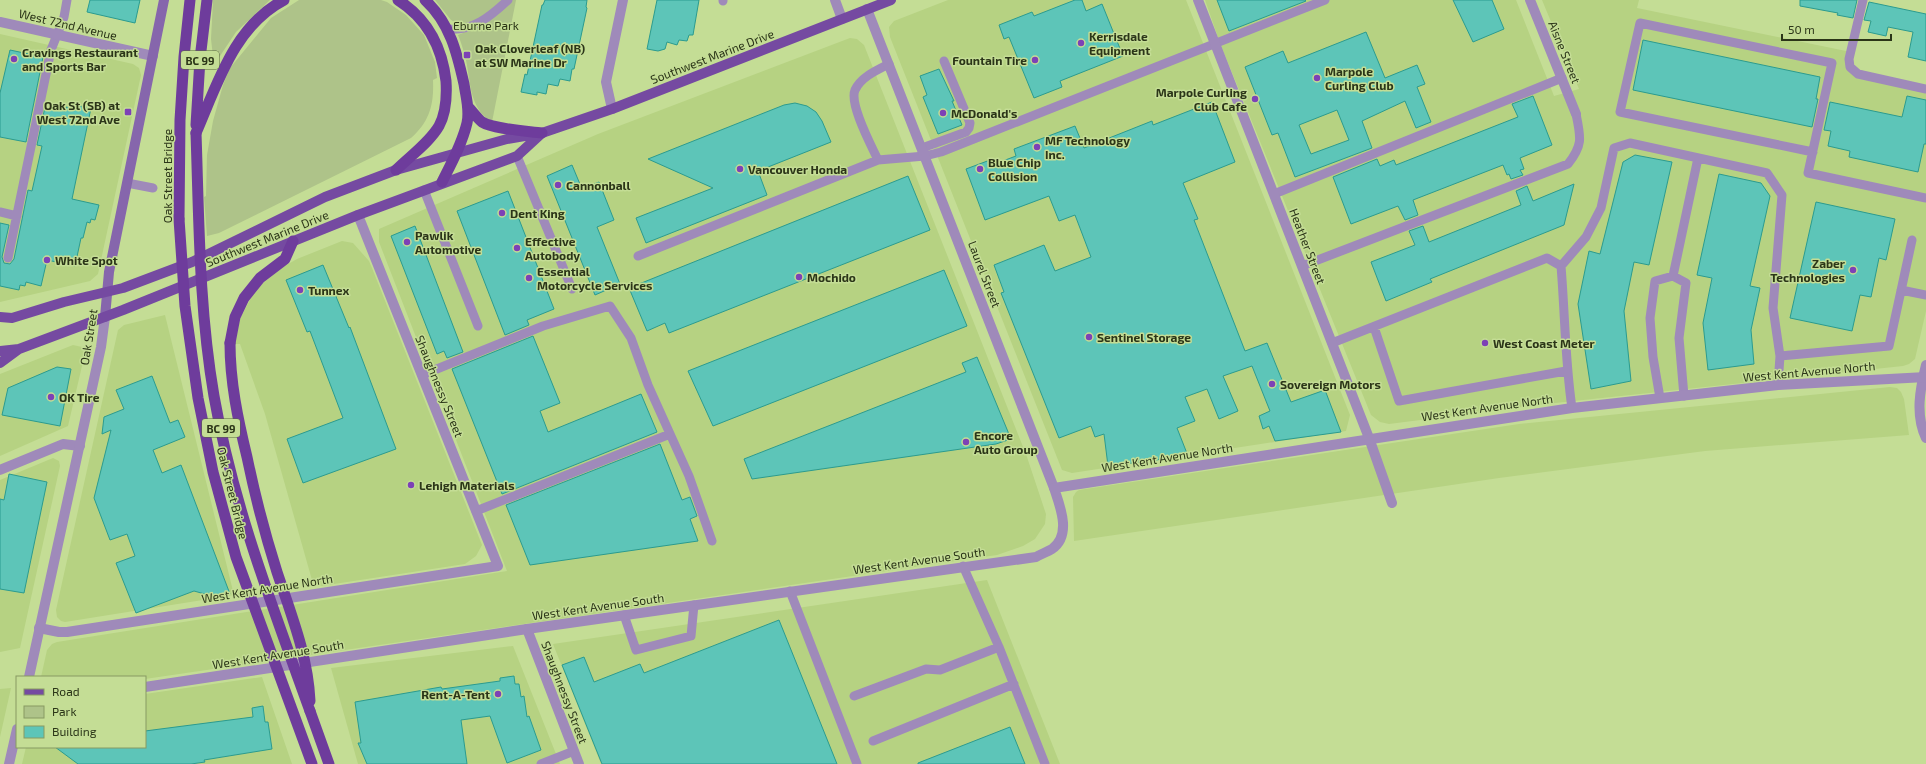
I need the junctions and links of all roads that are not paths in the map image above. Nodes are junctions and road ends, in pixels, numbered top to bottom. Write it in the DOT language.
graph roads {
  1 [pos="67,0"];
  2 [pos="164,0"];
  3 [pos="190,0"];
  4 [pos="207,0"];
  5 [pos="284,0"];
  6 [pos="398,0"];
  7 [pos="426,0"];
  8 [pos="508,0"];
  9 [pos="623,0"];
  10 [pos="835,0"];
  11 [pos="891,0"];
  12 [pos="1198,0"];
  13 [pos="1325,0"];
  14 [pos="1530,0"];
  15 [pos="1863,0"];
  16 [pos="867,9"];
  17 [pos="842,19"];
  18 [pos="0,22"];
  19 [pos="447,29"];
  20 [pos="57,35"];
  21 [pos="1215,45"];
  22 [pos="153,56"];
  23 [pos="944,61"];
  24 [pos="889,64"];
  25 [pos="1562,78"];
  26 [pos="1926,90"];
  27 [pos="469,108"];
  28 [pos="612,109"];
  29 [pos="1576,114"];
  30 [pos="199,121"];
  31 [pos="542,133"];
  32 [pos="457,152"];
  33 [pos="923,152"];
  34 [pos="1813,152"];
  35 [pos="517,156"];
  36 [pos="1698,158"];
  37 [pos="878,160"];
  38 [pos="396,170"];
  39 [pos="442,182"];
  40 [pos="127,183"];
  41 [pos="153,188"];
  42 [pos="424,190"];
  43 [pos="1274,194"];
  44 [pos="1926,198"];
  45 [pos="0,212"];
  46 [pos="358,215"];
  47 [pos="17,216"];
  48 [pos="1912,240"];
  49 [pos="293,241"];
  50 [pos="638,256"];
  51 [pos="8,258"];
  52 [pos="1302,266"];
  53 [pos="1561,266"];
  54 [pos="1674,276"];
  55 [pos="572,289"];
  56 [pos="1901,290"];
  57 [pos="108,292"];
  58 [pos="1926,295"];
  59 [pos="0,317"];
  60 [pos="106,317"];
  61 [pos="12,318"];
  62 [pos="0,325"];
  63 [pos="478,326"];
  64 [pos="1374,327"];
  65 [pos="1332,343"];
  66 [pos="19,349"];
  67 [pos="0,351"];
  68 [pos="1780,356"];
  69 [pos="0,363"];
  70 [pos="1926,365"];
  71 [pos="1566,371"];
  72 [pos="422,375"];
  73 [pos="1925,377"];
  74 [pos="1778,385"];
  75 [pos="1684,396"];
  76 [pos="1660,398"];
  77 [pos="1572,408"];
  78 [pos="670,434"];
  79 [pos="1369,438"];
  80 [pos="1926,438"];
  81 [pos="80,446"];
  82 [pos="0,470"];
  83 [pos="1054,488"];
  84 [pos="1392,503"];
  85 [pos="476,511"];
  86 [pos="712,541"];
  87 [pos="1053,548"];
  88 [pos="498,566"];
  89 [pos="962,566"];
  90 [pos="790,592"];
  91 [pos="694,605"];
  92 [pos="624,615"];
  93 [pos="39,628"];
  94 [pos="527,629"];
  95 [pos="999,647"];
  96 [pos="29,676"];
  97 [pos="1014,684"];
  98 [pos="146,687"];
  99 [pos="854,696"];
  100 [pos="310,711"];
  101 [pos="16,733"];
  102 [pos="873,741"];
  103 [pos="574,751"];
  104 [pos="9,763"];
  105 [pos="20,764"];
  106 [pos="312,764"];
  107 [pos="329,764"];
  108 [pos="541,764"];
  109 [pos="579,764"];
  110 [pos="857,764"];
  111 [pos="1045,764"];
  1 -- 20 [label="lane"];
  2 -- 22 [label="main road, Oak Street"];
  3 -- 106 [label="highway, Oak Street Bridge / BC 99, bridge"];
  4 -- 30 [label="highway, BC 99"];
  5 -- 30 [label="highway"];
  6 -- 38 [label="highway"];
  7 -- 19 [label="highway"];
  8 -- 19 [label="lane"];
  9 -- 28 [label="street"];
  10 -- 17 [label="street"];
  11 -- 16 [label="main road, Southwest Marine Drive"];
  12 -- 21 [label="street, Heather Street"];
  13 -- 21 [label="lane"];
  14 -- 25 [label="street, Aisne Street"];
  15 -- 26 [label="lane"];
  16 -- 17 [label="main road, Southwest Marine Drive"];
  16 -- 24 [label="street, Laurel Street"];
  17 -- 28 [label="main road, Southwest Marine Drive"];
  18 -- 20 [label="street, West 72nd Avenue"];
  19 -- 27 [label="highway"];
  20 -- 22 [label="street, West 72nd Avenue"];
  20 -- 47 [label="lane"];
  21 -- 33 [label="lane"];
  21 -- 43 [label="street, Heather Street"];
  22 -- 40 [label="main road, Oak Street"];
  23 -- 33 [label="lane"];
  24 -- 33 [label="street, Laurel Street"];
  24 -- 37 [label="lane"];
  25 -- 29 [label="street, Aisne Street"];
  25 -- 43 [label="lane"];
  27 -- 31 [label="highway"];
  27 -- 32 [label="highway"];
  28 -- 31 [label="main road, Southwest Marine Drive"];
  29 -- 52 [label="lane"];
  30 -- 100 [label="highway, Oak Street Bridge / BC 99, bridge"];
  31 -- 32 [label="main road, Southwest Marine Drive"];
  31 -- 35 [label="main road, Southwest Marine Drive"];
  32 -- 38 [label="main road, Southwest Marine Drive"];
  32 -- 39 [label="highway"];
  33 -- 37 [label="lane"];
  33 -- 83 [label="street, Laurel Street"];
  34 -- 34 [label="lane"];
  34 -- 44 [label="lane"];
  35 -- 39 [label="main road, Southwest Marine Drive"];
  35 -- 55 [label="lane"];
  36 -- 53 [label="lane"];
  36 -- 54 [label="lane"];
  36 -- 68 [label="lane"];
  37 -- 50 [label="lane"];
  38 -- 57 [label="main road, Southwest Marine Drive"];
  39 -- 42 [label="main road, Southwest Marine Drive"];
  40 -- 41 [label="lane"];
  40 -- 57 [label="main road, Oak Street"];
  42 -- 46 [label="main road, Southwest Marine Drive"];
  42 -- 63 [label="lane"];
  43 -- 52 [label="street, Heather Street"];
  45 -- 47 [label="lane"];
  46 -- 49 [label="main road, Southwest Marine Drive"];
  46 -- 72 [label="street, Shaughnessy Street"];
  47 -- 51 [label="lane"];
  48 -- 56 [label="lane"];
  49 -- 60 [label="main road, Southwest Marine Drive"];
  49 -- 100 [label="highway, bridge"];
  52 -- 65 [label="street, Heather Street"];
  53 -- 64 [label="lane"];
  53 -- 71 [label="lane"];
  54 -- 75 [label="lane"];
  54 -- 76 [label="lane"];
  56 -- 58 [label="lane"];
  56 -- 68 [label="lane"];
  57 -- 60 [label="main road, Oak Street"];
  57 -- 61 [label="main road, Southwest Marine Drive"];
  59 -- 61 [label="main road, Southwest Marine Drive"];
  60 -- 66 [label="main road, Southwest Marine Drive"];
  60 -- 81 [label="street, Oak Street"];
  61 -- 62 [label="main road"];
  64 -- 65 [label="lane"];
  64 -- 71 [label="lane"];
  65 -- 79 [label="street, Heather Street"];
  66 -- 67 [label="main road"];
  66 -- 69 [label="main road, Southwest Marine Drive"];
  68 -- 74 [label="lane"];
  70 -- 73 [label="street"];
  71 -- 77 [label="lane"];
  72 -- 78 [label="lane"];
  72 -- 85 [label="street, Shaughnessy Street"];
  73 -- 74 [label="street, West Kent Avenue North"];
  73 -- 80 [label="street"];
  74 -- 75 [label="street, West Kent Avenue North"];
  75 -- 76 [label="street, West Kent Avenue North"];
  76 -- 77 [label="street, West Kent Avenue North"];
  77 -- 79 [label="street, West Kent Avenue North"];
  78 -- 85 [label="lane"];
  78 -- 86 [label="lane"];
  79 -- 83 [label="street, West Kent Avenue North"];
  79 -- 84 [label="street, Heather Street"];
  81 -- 82 [label="street"];
  81 -- 93 [label="street, Oak Street"];
  83 -- 87 [label="street, Laurel Street"];
  85 -- 88 [label="street, Shaughnessy Street"];
  87 -- 89 [label="street, West Kent Avenue South"];
  88 -- 93 [label="street, West Kent Avenue North"];
  89 -- 90 [label="street, West Kent Avenue South"];
  89 -- 95 [label="lane"];
  90 -- 91 [label="street, West Kent Avenue South"];
  90 -- 110 [label="lane"];
  91 -- 92 [label="street, West Kent Avenue South"];
  91 -- 92 [label="lane"];
  92 -- 94 [label="street, West Kent Avenue South"];
  93 -- 96 [label="street, Oak Street"];
  94 -- 98 [label="street, West Kent Avenue South"];
  94 -- 103 [label="street, Shaughnessy Street"];
  95 -- 97 [label="lane"];
  95 -- 99 [label="lane"];
  97 -- 102 [label="lane"];
  97 -- 111 [label="lane"];
  100 -- 107 [label="highway, Oak Street Bridge / BC 99"];
  101 -- 104 [label="street"];
  103 -- 108 [label="lane"];
  103 -- 109 [label="street, Shaughnessy Street"];
  104 -- 105 [label="street"];
}
